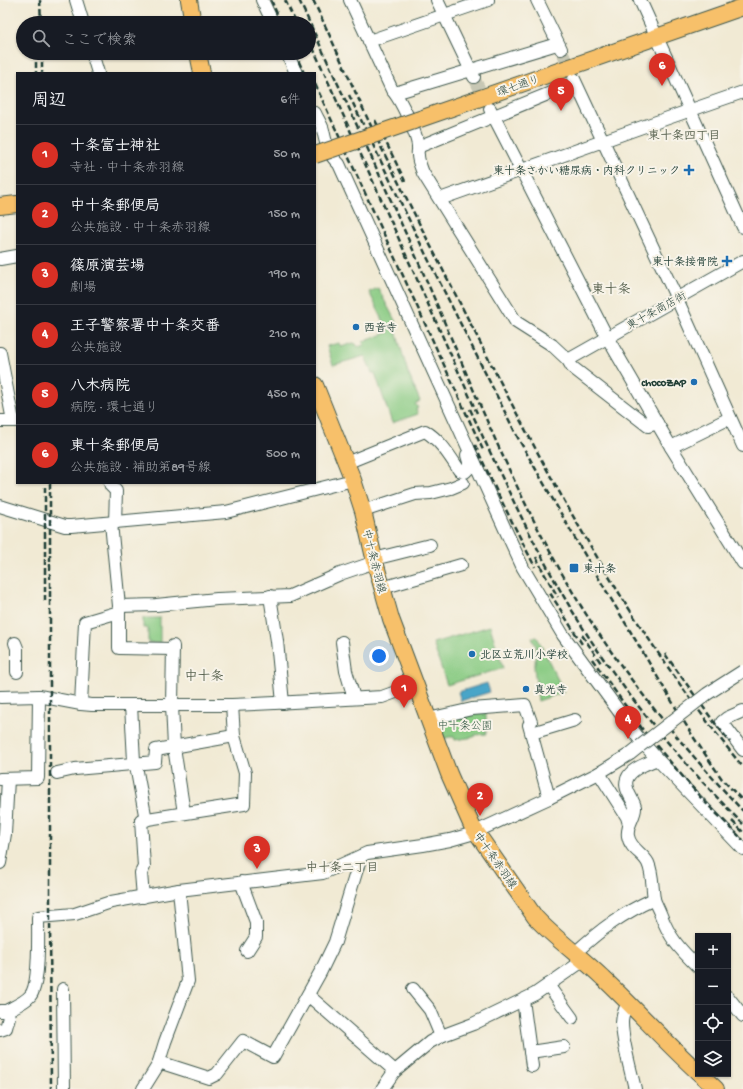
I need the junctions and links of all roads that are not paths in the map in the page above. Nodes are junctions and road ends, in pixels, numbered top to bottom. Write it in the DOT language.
graph roads {
  1 [pos="76,0"];
  2 [pos="189,0"];
  3 [pos="262,0"];
  4 [pos="350,0"];
  5 [pos="437,0"];
  6 [pos="488,0"];
  7 [pos="537,0"];
  8 [pos="640,0"];
  9 [pos="734,0"];
  10 [pos="743,7"];
  11 [pos="81,16"];
  12 [pos="192,16"];
  13 [pos="270,16"];
  14 [pos="444,16"];
  15 [pos="655,33"];
  16 [pos="369,41"];
  17 [pos="94,60"];
  18 [pos="199,60"];
  19 [pos="290,60"];
  20 [pos="98,72"];
  21 [pos="202,72"];
  22 [pos="296,72"];
  23 [pos="472,74"];
  24 [pos="743,92"];
  25 [pos="396,93"];
  26 [pos="690,111"];
  27 [pos="492,113"];
  28 [pos="316,115"];
  29 [pos="415,116"];
  30 [pos="602,142"];
  31 [pos="316,146"];
  32 [pos="418,147"];
  33 [pos="316,155"];
  34 [pos="522,170"];
  35 [pos="16,193"];
  36 [pos="0,196"];
  37 [pos="440,199"];
  38 [pos="16,204"];
  39 [pos="0,206"];
  40 [pos="743,227"];
  41 [pos="16,256"];
  42 [pos="0,259"];
  43 [pos="743,261"];
  44 [pos="677,299"];
  45 [pos="607,337"];
  46 [pos="0,353"];
  47 [pos="568,360"];
  48 [pos="316,388"];
  49 [pos="730,418"];
  50 [pos="0,421"];
  51 [pos="15,421"];
  52 [pos="657,423"];
  53 [pos="465,444"];
  54 [pos="743,446"];
  55 [pos="671,447"];
  56 [pos="346,463"];
  57 [pos="353,480"];
  58 [pos="463,483"];
  59 [pos="110,484"];
  60 [pos="0,506"];
  61 [pos="363,511"];
  62 [pos="113,523"];
  63 [pos="430,545"];
  64 [pos="739,546"];
  65 [pos="374,560"];
  66 [pos="743,562"];
  67 [pos="461,565"];
  68 [pos="382,588"];
  69 [pos="270,596"];
  70 [pos="119,609"];
  71 [pos="342,642"];
  72 [pos="15,643"];
  73 [pos="17,672"];
  74 [pos="743,672"];
  75 [pos="416,685"];
  76 [pos="39,696"];
  77 [pos="0,697"];
  78 [pos="354,698"];
  79 [pos="283,703"];
  80 [pos="81,704"];
  81 [pos="131,705"];
  82 [pos="172,705"];
  83 [pos="232,705"];
  84 [pos="743,711"];
  85 [pos="428,718"];
  86 [pos="575,720"];
  87 [pos="532,733"];
  88 [pos="234,736"];
  89 [pos="174,747"];
  90 [pos="743,750"];
  91 [pos="657,760"];
  92 [pos="135,764"];
  93 [pos="57,773"];
  94 [pos="599,773"];
  95 [pos="4,779"];
  96 [pos="549,798"];
  97 [pos="184,813"];
  98 [pos="146,820"];
  99 [pos="629,824"];
  100 [pos="476,833"];
  101 [pos="743,849"];
  102 [pos="361,856"];
  103 [pos="0,863"];
  104 [pos="241,882"];
  105 [pos="179,890"];
  106 [pos="143,897"];
  107 [pos="654,899"];
  108 [pos="247,951"];
  109 [pos="580,956"];
  110 [pos="695,964"];
  111 [pos="548,985"];
  112 [pos="63,989"];
  113 [pos="413,989"];
  114 [pos="308,995"];
  115 [pos="523,1000"];
  116 [pos="731,1001"];
  117 [pos="628,1002"];
  118 [pos="3,1011"];
  119 [pos="743,1016"];
  120 [pos="572,1018"];
  121 [pos="0,1030"];
  122 [pos="441,1036"];
  123 [pos="564,1047"];
  124 [pos="530,1052"];
  125 [pos="159,1062"];
  126 [pos="532,1066"];
  127 [pos="695,1069"];
  128 [pos="395,1071"];
  129 [pos="703,1077"];
  130 [pos="64,1089"];
  131 [pos="143,1089"];
  132 [pos="382,1089"];
  133 [pos="635,1089"];
  134 [pos="716,1089"];
  1 -- 11 [label="street"];
  2 -- 12 [label="main road"];
  3 -- 13 [label="street"];
  4 -- 16 [label="street"];
  5 -- 14 [label="street"];
  6 -- 14 [label="street"];
  7 -- 23 [label="street"];
  8 -- 15 [label="street"];
  9 -- 15 [label="main road, 環七通り"];
  10 -- 15 [label="main road, 環七通り"];
  14 -- 16 [label="street"];
  14 -- 23 [label="street"];
  15 -- 26 [label="street"];
  15 -- 29 [label="main road, 環七通り"];
  16 -- 25 [label="street"];
  17 -- 20 [label="street"];
  18 -- 21 [label="main road"];
  19 -- 22 [label="street"];
  23 -- 25 [label="street"];
  24 -- 26 [label="street"];
  25 -- 32 [label="street"];
  26 -- 30 [label="street"];
  26 -- 40 [label="street"];
  27 -- 30 [label="street"];
  27 -- 32 [label="street"];
  27 -- 34 [label="street"];
  28 -- 53 [label="street"];
  29 -- 31 [label="main road, 環七通り"];
  29 -- 33 [label="main road, 環七通り, bridge"];
  30 -- 34 [label="street"];
  30 -- 44 [label="street"];
  32 -- 37 [label="street"];
  34 -- 37 [label="street"];
  34 -- 45 [label="street"];
  35 -- 36 [label="main road"];
  37 -- 47 [label="street"];
  38 -- 39 [label="main road"];
  41 -- 42 [label="street"];
  43 -- 44 [label="street, 東十条商店街"];
  44 -- 45 [label="street, 東十条商店街"];
  44 -- 49 [label="street"];
  45 -- 47 [label="street, 東十条商店街"];
  45 -- 52 [label="street"];
  46 -- 51 [label="street"];
  47 -- 52 [label="street"];
  48 -- 56 [label="main road, 中十条赤羽線"];
  49 -- 54 [label="street"];
  49 -- 55 [label="street"];
  50 -- 51 [label="street"];
  52 -- 55 [label="street"];
  53 -- 56 [label="street"];
  53 -- 91 [label="street"];
  55 -- 64 [label="street"];
  56 -- 57 [label="main road, 中十条赤羽線"];
  57 -- 61 [label="main road, 中十条赤羽線"];
  57 -- 62 [label="street"];
  58 -- 61 [label="street"];
  59 -- 62 [label="street"];
  60 -- 62 [label="street"];
  61 -- 65 [label="main road, 中十条赤羽線"];
  62 -- 70 [label="street"];
  63 -- 65 [label="street"];
  64 -- 66 [label="street"];
  65 -- 68 [label="main road, 中十条赤羽線"];
  65 -- 69 [label="street"];
  67 -- 68 [label="street"];
  68 -- 75 [label="main road, 中十条赤羽線"];
  69 -- 70 [label="street"];
  69 -- 79 [label="street"];
  70 -- 80 [label="street"];
  70 -- 82 [label="street"];
  71 -- 78 [label="street"];
  72 -- 73 [label="street"];
  74 -- 94 [label="street, bridge"];
  75 -- 78 [label="street"];
  75 -- 85 [label="main road, 中十条赤羽線"];
  76 -- 77 [label="street"];
  76 -- 80 [label="street"];
  76 -- 95 [label="street"];
  78 -- 79 [label="street"];
  79 -- 83 [label="street"];
  80 -- 81 [label="street"];
  81 -- 82 [label="street"];
  81 -- 92 [label="street"];
  82 -- 83 [label="street"];
  82 -- 89 [label="street"];
  83 -- 88 [label="street"];
  84 -- 90 [label="street"];
  85 -- 87 [label="street"];
  85 -- 100 [label="main road, 中十条赤羽線"];
  86 -- 87 [label="street"];
  87 -- 96 [label="street"];
  88 -- 89 [label="street"];
  88 -- 97 [label="street"];
  89 -- 92 [label="street"];
  89 -- 97 [label="street"];
  91 -- 99 [label="street"];
  91 -- 101 [label="street"];
  92 -- 93 [label="street"];
  92 -- 98 [label="street"];
  94 -- 96 [label="street"];
  94 -- 99 [label="street"];
  95 -- 103 [label="street"];
  96 -- 100 [label="street"];
  97 -- 98 [label="street"];
  98 -- 106 [label="street"];
  99 -- 107 [label="street"];
  100 -- 102 [label="street"];
  100 -- 109 [label="main road, 中十条赤羽線"];
  102 -- 104 [label="street"];
  102 -- 114 [label="street"];
  104 -- 105 [label="street"];
  104 -- 108 [label="street"];
  105 -- 106 [label="street"];
  105 -- 125 [label="street"];
  106 -- 118 [label="street"];
  107 -- 109 [label="street"];
  107 -- 110 [label="street"];
  109 -- 111 [label="street"];
  109 -- 117 [label="main road, 中十条赤羽線"];
  111 -- 115 [label="street"];
  111 -- 120 [label="street"];
  112 -- 130 [label="street"];
  113 -- 122 [label="street"];
  114 -- 125 [label="street"];
  114 -- 128 [label="street"];
  115 -- 122 [label="street"];
  115 -- 124 [label="street"];
  116 -- 119 [label="street"];
  117 -- 127 [label="main road, 中十条赤羽線"];
  117 -- 133 [label="street"];
  118 -- 121 [label="street"];
  122 -- 128 [label="street"];
  123 -- 124 [label="street"];
  124 -- 126 [label="street"];
  125 -- 131 [label="street"];
  128 -- 132 [label="street"];
  129 -- 134 [label="main road, 中十条赤羽線"];
}
